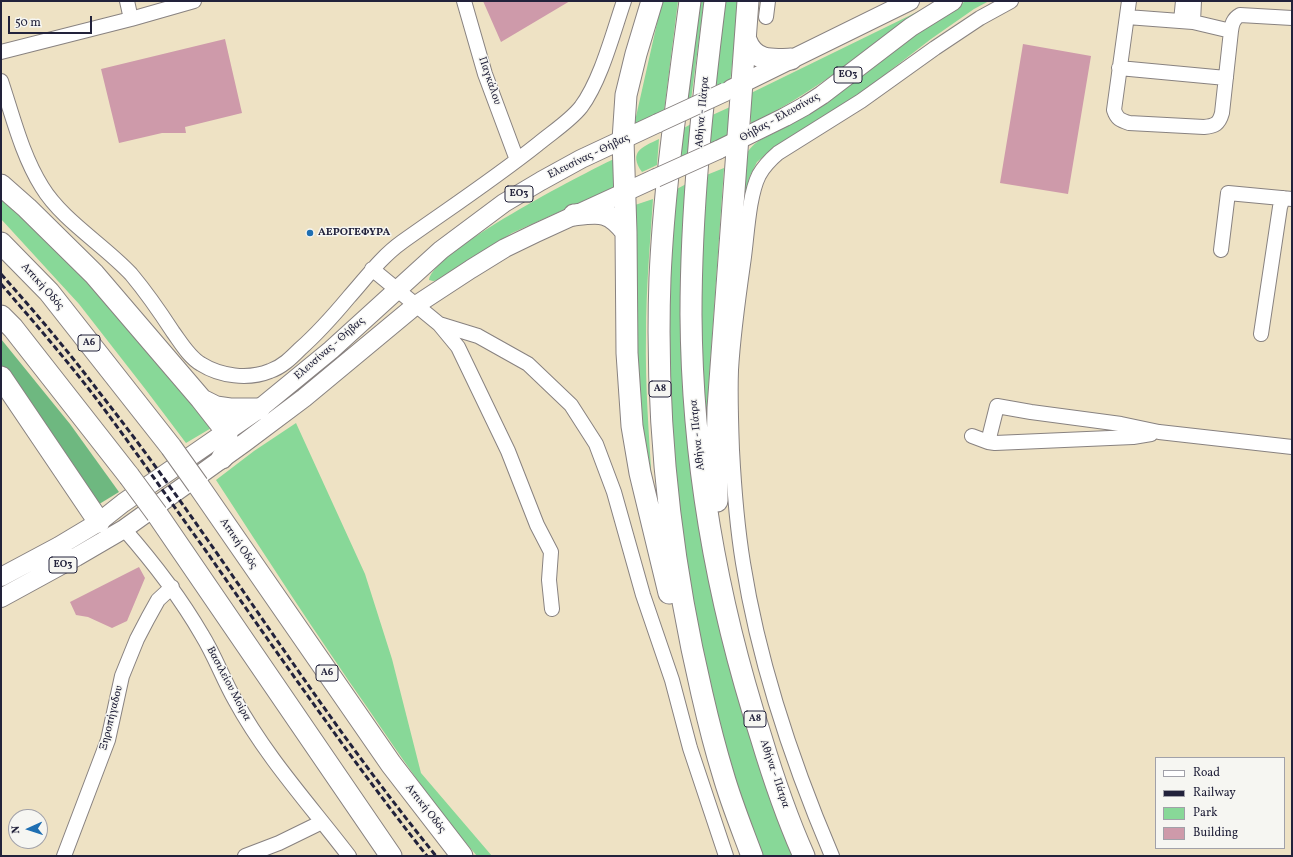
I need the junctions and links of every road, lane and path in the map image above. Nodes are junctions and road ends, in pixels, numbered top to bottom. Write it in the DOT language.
graph roads {
  1 [pos="127,1"];
  2 [pos="194,1"];
  3 [pos="464,1"];
  4 [pos="624,1"];
  5 [pos="652,1"];
  6 [pos="690,1"];
  7 [pos="715,1"];
  8 [pos="748,1"];
  9 [pos="768,1"];
  10 [pos="910,1"];
  11 [pos="953,1"];
  12 [pos="1011,1"];
  13 [pos="1129,1"];
  14 [pos="1183,1"];
  15 [pos="1194,1"];
  16 [pos="766,17"];
  17 [pos="1127,18"];
  18 [pos="1292,18"];
  19 [pos="132,19"];
  20 [pos="1187,22"];
  21 [pos="1231,32"];
  22 [pos="746,40"];
  23 [pos="1,52"];
  24 [pos="791,59"];
  25 [pos="1119,68"];
  26 [pos="1226,78"];
  27 [pos="1,81"];
  28 [pos="733,88"];
  29 [pos="623,140"];
  30 [pos="739,140"];
  31 [pos="517,160"];
  32 [pos="656,178"];
  33 [pos="1,185"];
  34 [pos="625,192"];
  35 [pos="1287,199"];
  36 [pos="574,215"];
  37 [pos="626,232"];
  38 [pos="1,243"];
  39 [pos="1221,250"];
  40 [pos="372,269"];
  41 [pos="397,290"];
  42 [pos="416,305"];
  43 [pos="1,316"];
  44 [pos="439,324"];
  45 [pos="1261,334"];
  46 [pos="1,377"];
  47 [pos="201,399"];
  48 [pos="259,408"];
  49 [pos="226,431"];
  50 [pos="1159,432"];
  51 [pos="972,436"];
  52 [pos="988,442"];
  53 [pos="1292,447"];
  54 [pos="222,458"];
  55 [pos="99,522"];
  56 [pos="124,529"];
  57 [pos="1,577"];
  58 [pos="720,578"];
  59 [pos="172,587"];
  60 [pos="1,598"];
  61 [pos="552,609"];
  62 [pos="722,773"];
  63 [pos="322,822"];
  64 [pos="64,856"];
  65 [pos="245,856"];
  66 [pos="349,856"];
  67 [pos="391,856"];
  68 [pos="462,856"];
  69 [pos="726,856"];
  70 [pos="752,856"];
  71 [pos="804,856"];
  72 [pos="832,856"];
  1 -- 19 [label="street"];
  2 -- 19 [label="street"];
  3 -- 31 [label="street, Παγκάλου"];
  4 -- 31 [label="street"];
  5 -- 29 [label="highway"];
  6 -- 62 [label="highway, Α8"];
  7 -- 58 [label="highway, Αθήνα - Πάτρα / Α8"];
  8 -- 22 [label="highway"];
  9 -- 16 [label="street"];
  10 -- 24 [label="main road, ΕΟ3"];
  11 -- 30 [label="main road, Θήβας - Ελευσίνας / ΕΟ3"];
  12 -- 72 [label="street"];
  13 -- 17 [label="street"];
  14 -- 20 [label="street"];
  15 -- 20 [label="street"];
  17 -- 20 [label="street"];
  17 -- 25 [label="street"];
  18 -- 21 [label="street"];
  19 -- 23 [label="street"];
  20 -- 21 [label="street"];
  21 -- 26 [label="street"];
  22 -- 24 [label="highway"];
  22 -- 28 [label="highway"];
  24 -- 28 [label="main road, ΕΟ3"];
  25 -- 26 [label="street"];
  25 -- 26 [label="street"];
  27 -- 40 [label="street"];
  28 -- 29 [label="main road, Ελευσίνας - Θήβας / ΕΟ3, bridge"];
  28 -- 30 [label="highway"];
  29 -- 34 [label="highway"];
  29 -- 41 [label="main road, Ελευσίνας - Θήβας / ΕΟ3"];
  30 -- 32 [label="main road, Θήβας - Ελευσίνας / ΕΟ3, bridge"];
  30 -- 58 [label="highway"];
  31 -- 40 [label="street"];
  32 -- 34 [label="main road, Ελευσίνας - Θήβας / ΕΟ3"];
  33 -- 47 [label="highway"];
  34 -- 36 [label="main road, Ελευσίνας - Θήβας / ΕΟ3"];
  34 -- 37 [label="highway"];
  35 -- 39 [label="street"];
  35 -- 45 [label="street"];
  36 -- 37 [label="highway"];
  36 -- 42 [label="main road, Ελευσίνας - Θήβας / ΕΟ3"];
  37 -- 62 [label="highway"];
  38 -- 68 [label="highway, Αττική Οδός / Α6, bridge"];
  40 -- 41 [label="street"];
  41 -- 42 [label="street"];
  41 -- 48 [label="main road, Ελευσίνας - Θήβας / ΕΟ3"];
  42 -- 44 [label="street"];
  42 -- 54 [label="main road, Ελευσίνας - Θήβας / ΕΟ3"];
  43 -- 67 [label="highway, bridge"];
  44 -- 61 [label="street"];
  44 -- 69 [label="street"];
  46 -- 55 [label="highway"];
  47 -- 48 [label="highway"];
  47 -- 49 [label="highway"];
  48 -- 49 [label="main road, Ελευσίνας - Θήβας / ΕΟ3"];
  49 -- 54 [label="highway"];
  49 -- 55 [label="main road, Ελευσίνας - Θήβας / ΕΟ3"];
  50 -- 52 [label="street"];
  50 -- 52 [label="street"];
  50 -- 53 [label="street"];
  51 -- 52 [label="street"];
  54 -- 56 [label="main road, Ελευσίνας - Θήβας / ΕΟ3"];
  55 -- 56 [label="main road"];
  55 -- 57 [label="main road, Ελευσίνας - Θήβας / ΕΟ3"];
  56 -- 59 [label="street, Βασιλείου Μοίρα"];
  56 -- 60 [label="main road, Ελευσίνας - Θήβας / ΕΟ3"];
  58 -- 71 [label="highway, Αθήνα - Πάτρα / Α8"];
  59 -- 63 [label="street, Βασιλείου Μοίρα"];
  59 -- 64 [label="street, Ξηροπήγαδου"];
  62 -- 70 [label="highway, Α8"];
  63 -- 65 [label="street"];
  63 -- 66 [label="street, Βασιλείου Μοίρα"];
}
